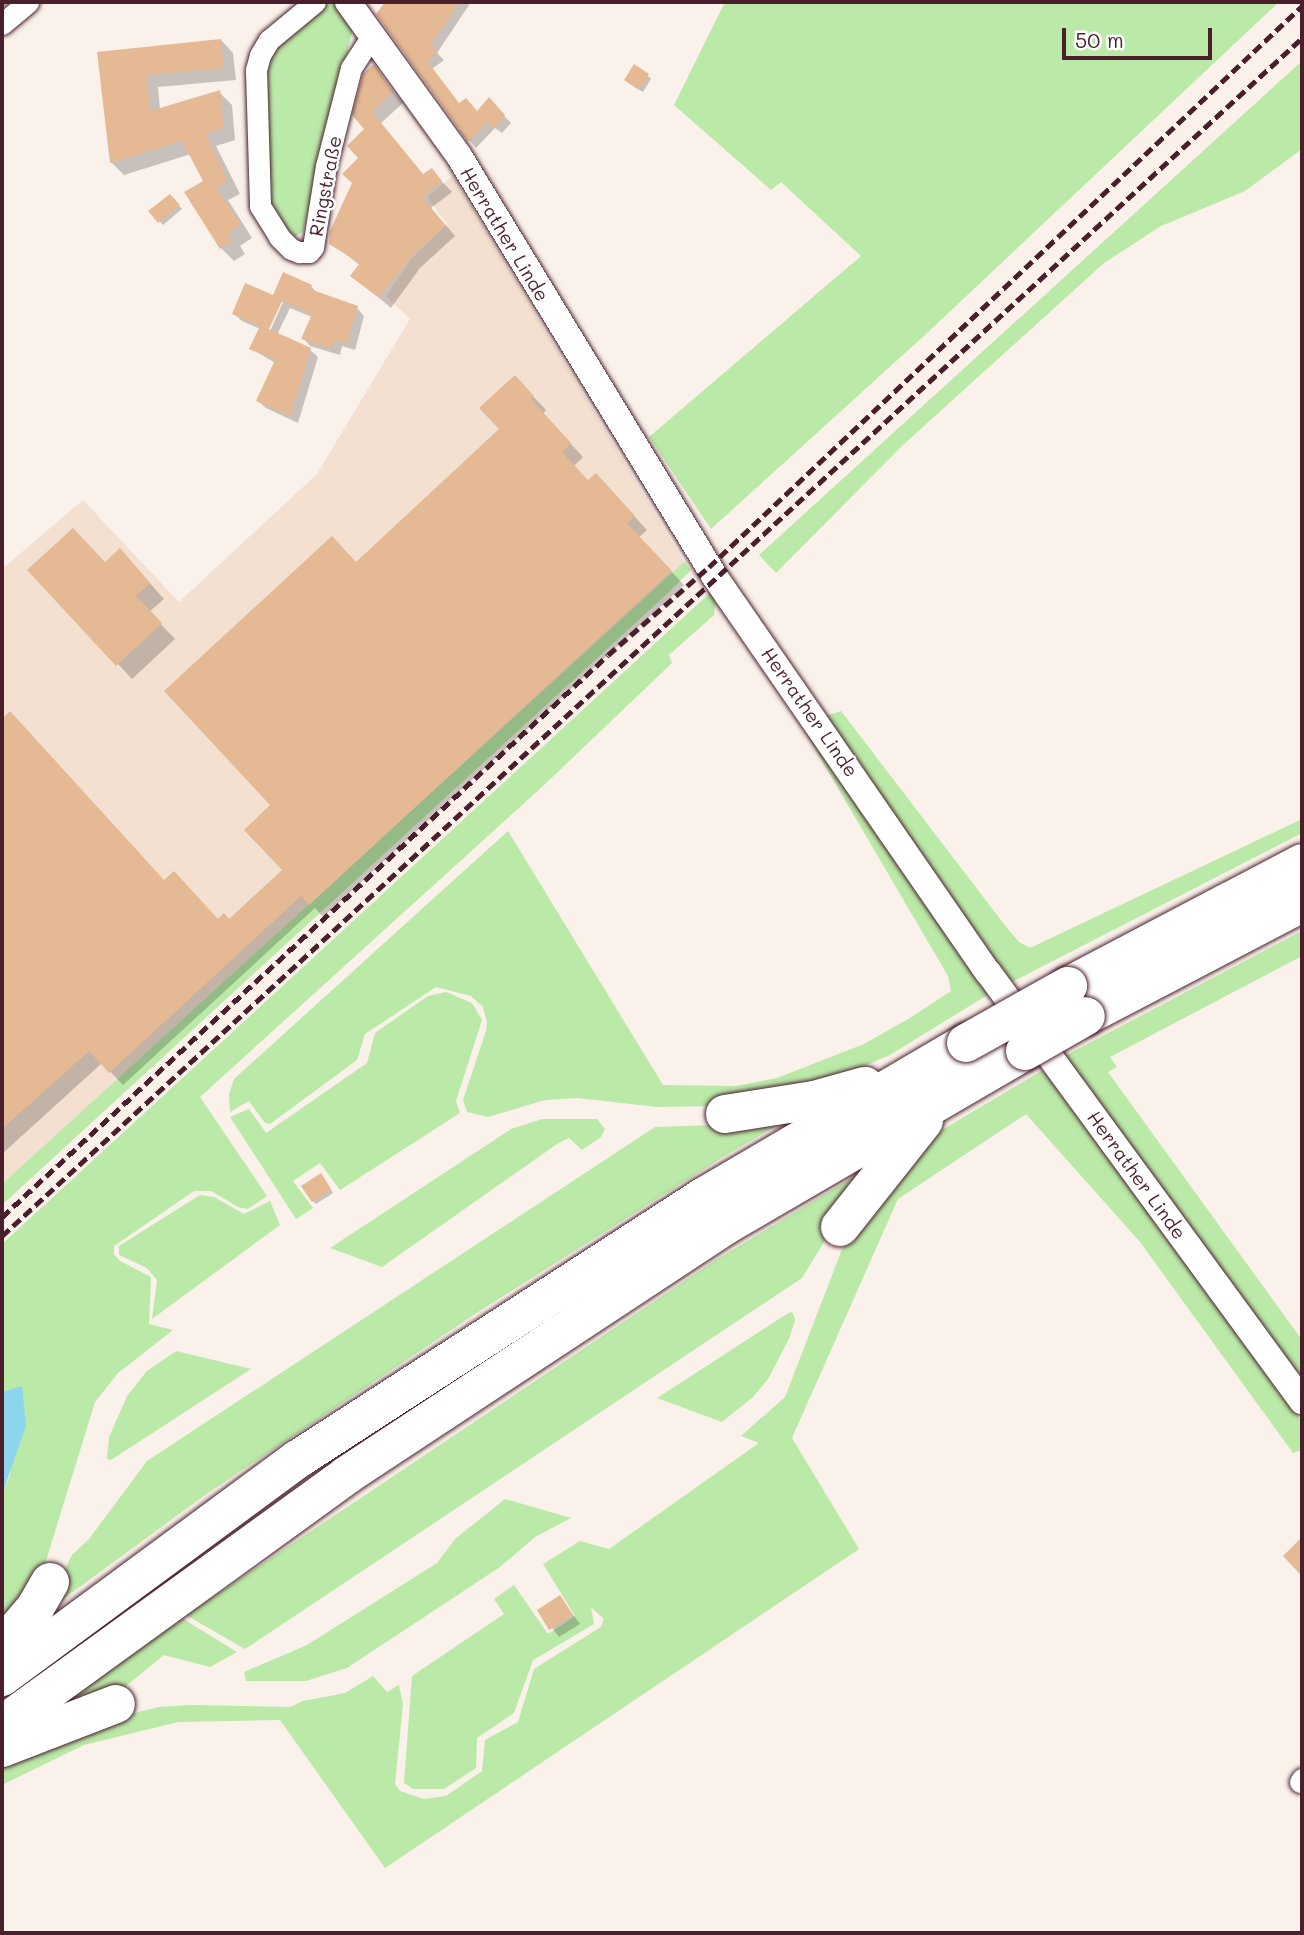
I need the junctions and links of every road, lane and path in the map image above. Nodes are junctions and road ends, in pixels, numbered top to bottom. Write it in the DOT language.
graph roads {
  1 [pos="28,2"];
  2 [pos="314,2"];
  3 [pos="351,3"];
  4 [pos="2,24"];
  5 [pos="372,36"];
  6 [pos="1302,863"];
  7 [pos="1302,903"];
  8 [pos="1077,1001"];
  9 [pos="975,1059"];
  10 [pos="915,1073"];
  11 [pos="943,1099"];
  12 [pos="725,1114"];
  13 [pos="841,1227"];
  14 [pos="1302,1401"];
  15 [pos="50,1582"];
  16 [pos="2,1647"];
  17 [pos="2,1677"];
  18 [pos="116,1704"];
  19 [pos="2,1725"];
  20 [pos="2,1748"];
  1 -- 4 [label="street"];
  2 -- 5 [label="street, Ringstraße"];
  3 -- 5 [label="street, Herrather Linde"];
  5 -- 14 [label="street, Herrather Linde"];
  6 -- 8 [label="highway"];
  7 -- 8 [label="highway"];
  8 -- 9 [label="highway, bridge"];
  9 -- 10 [label="highway"];
  9 -- 11 [label="highway"];
  10 -- 12 [label="highway"];
  10 -- 17 [label="highway"];
  11 -- 13 [label="highway"];
  11 -- 19 [label="highway"];
  15 -- 16 [label="highway"];
  18 -- 20 [label="highway"];
}
